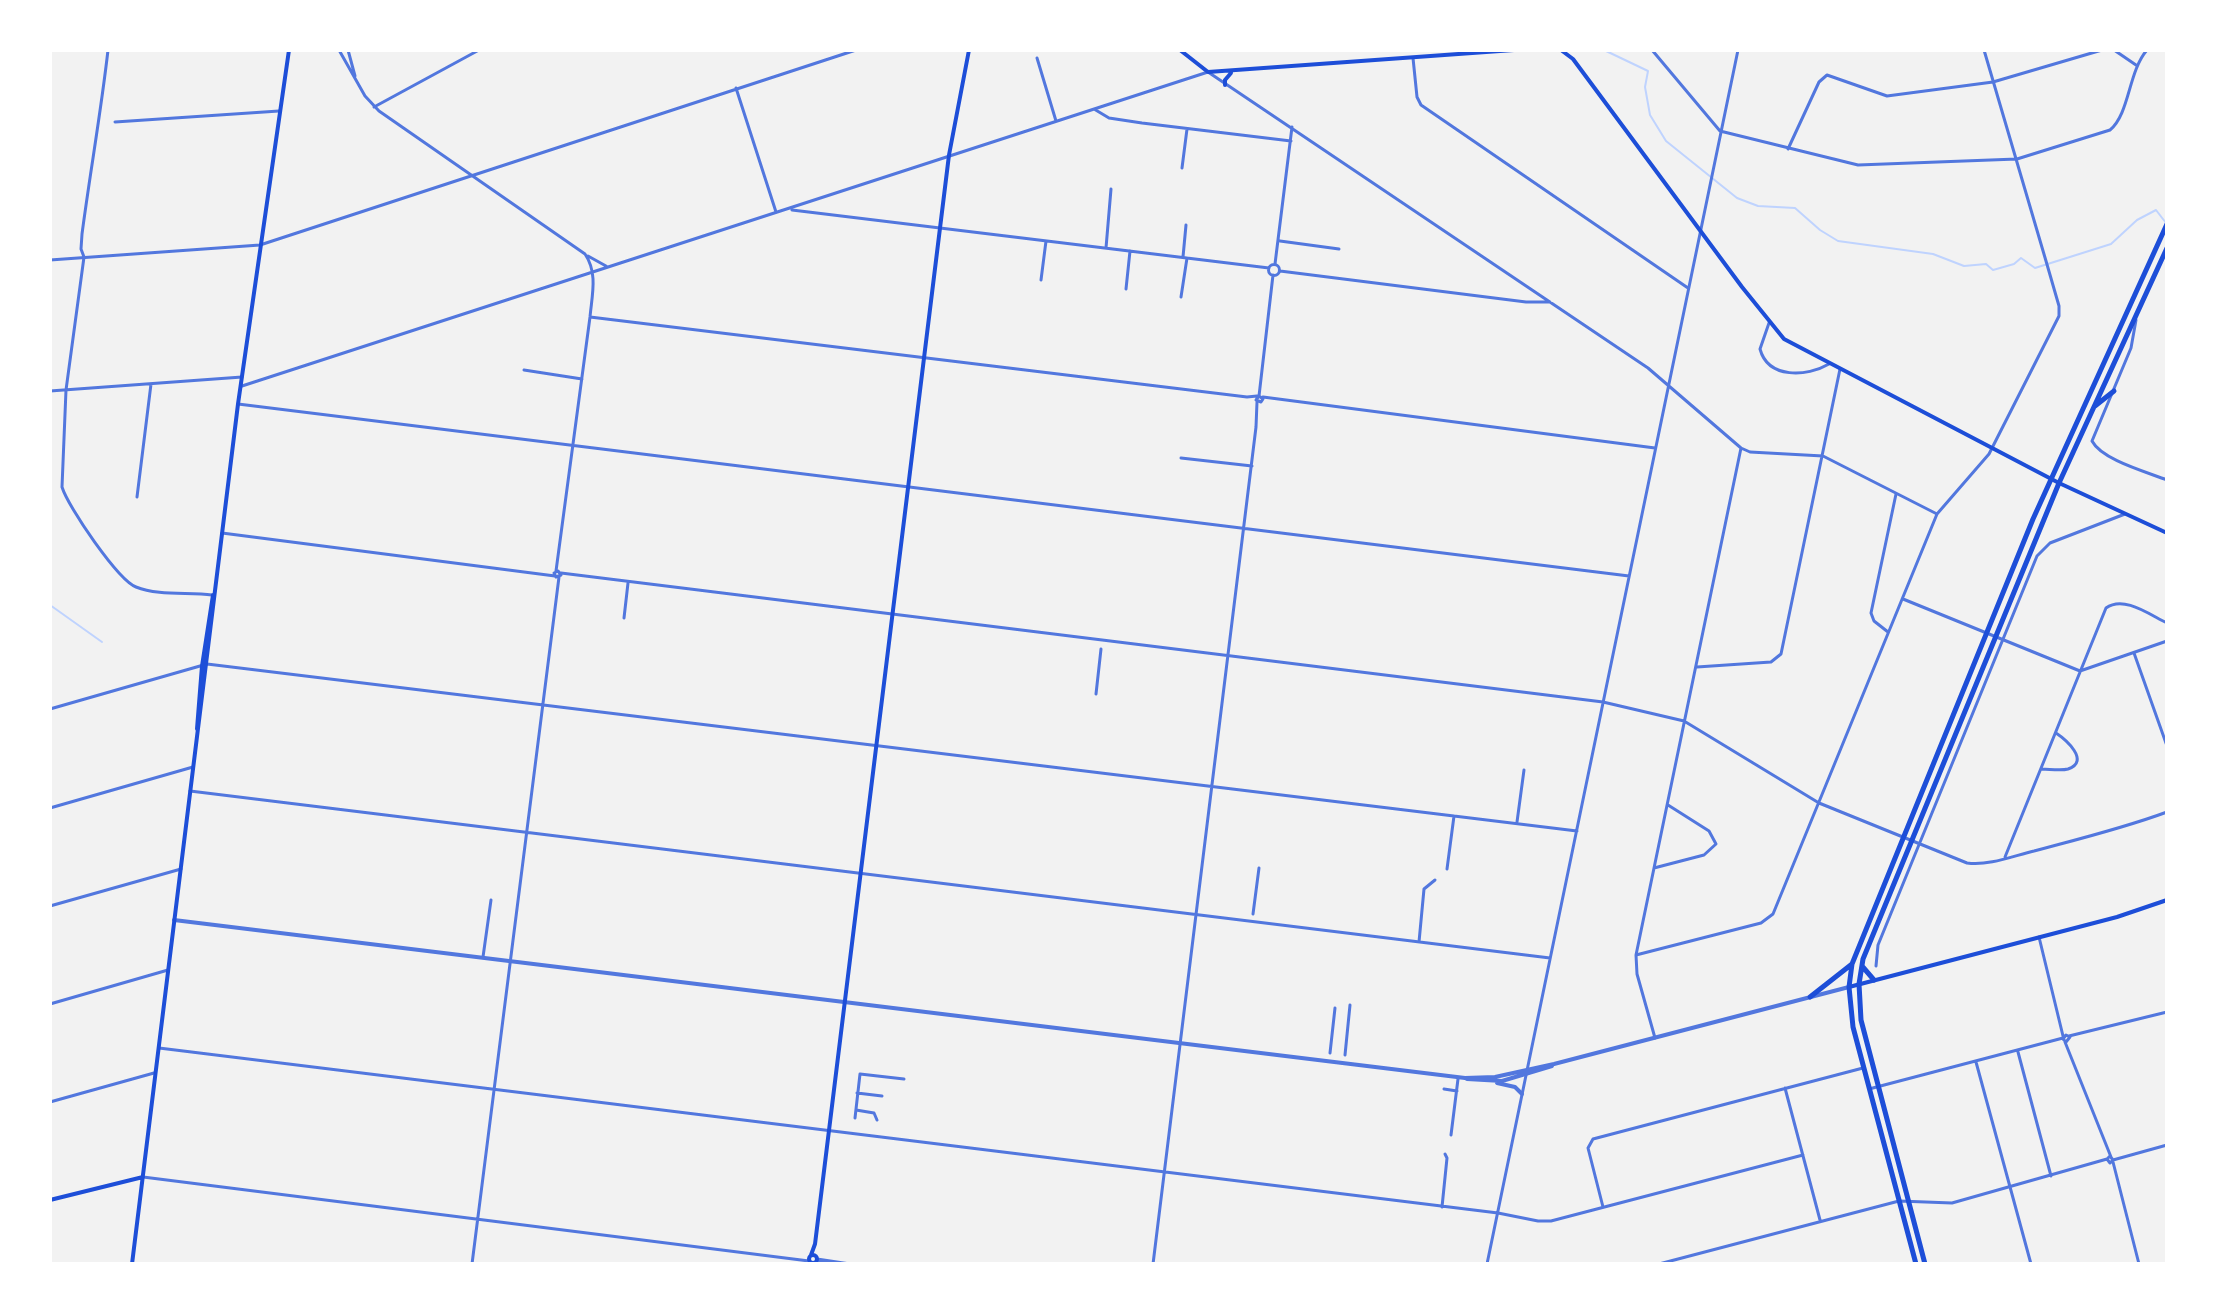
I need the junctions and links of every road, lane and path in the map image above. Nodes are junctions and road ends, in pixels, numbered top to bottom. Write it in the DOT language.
graph roads {
  1 [pos="108,50"];
  2 [pos="289,50"];
  3 [pos="339,50"];
  4 [pos="348,50"];
  5 [pos="459,50"];
  6 [pos="479,50"];
  7 [pos="856,50"];
  8 [pos="969,50"];
  9 [pos="1180,50"];
  10 [pos="1514,50"];
  11 [pos="1561,50"];
  12 [pos="1652,50"];
  13 [pos="1738,50"];
  14 [pos="1984,50"];
  15 [pos="2102,50"];
  16 [pos="2114,50"];
  17 [pos="2147,50"];
  18 [pos="343,57"];
  19 [pos="463,58"];
  20 [pos="1037,58"];
  21 [pos="1413,58"];
  22 [pos="348,59"];
  23 [pos="2136,65"];
  24 [pos="1208,72"];
  25 [pos="1233,72"];
  26 [pos="356,79"];
  27 [pos="1993,82"];
  28 [pos="1225,85"];
  29 [pos="736,88"];
  30 [pos="374,107"];
  31 [pos="1094,109"];
  32 [pos="280,111"];
  33 [pos="1056,121"];
  34 [pos="115,122"];
  35 [pos="1292,127"];
  36 [pos="1187,129"];
  37 [pos="1720,131"];
  38 [pos="1291,141"];
  39 [pos="1788,149"];
  40 [pos="949,155"];
  41 [pos="2017,159"];
  42 [pos="1182,168"];
  43 [pos="472,175"];
  44 [pos="1111,189"];
  45 [pos="788,209"];
  46 [pos="776,212"];
  47 [pos="2167,224"];
  48 [pos="1186,225"];
  49 [pos="940,228"];
  50 [pos="1700,230"];
  51 [pos="1046,241"];
  52 [pos="1279,241"];
  53 [pos="260,245"];
  54 [pos="1106,248"];
  55 [pos="2167,248"];
  56 [pos="1339,249"];
  57 [pos="1130,251"];
  58 [pos="585,254"];
  59 [pos="84,257"];
  60 [pos="1185,258"];
  61 [pos="50,260"];
  62 [pos="1275,264"];
  63 [pos="607,267"];
  64 [pos="1269,268"];
  65 [pos="593,271"];
  66 [pos="1280,271"];
  67 [pos="1273,275"];
  68 [pos="1041,280"];
  69 [pos="1688,288"];
  70 [pos="1126,289"];
  71 [pos="1181,297"];
  72 [pos="1552,302"];
  73 [pos="2136,315"];
  74 [pos="590,317"];
  75 [pos="1769,323"];
  76 [pos="2113,341"];
  77 [pos="2122,345"];
  78 [pos="924,358"];
  79 [pos="1829,364"];
  80 [pos="1840,369"];
  81 [pos="524,370"];
  82 [pos="2097,375"];
  83 [pos="242,377"];
  84 [pos="582,379"];
  85 [pos="2107,379"];
  86 [pos="151,384"];
  87 [pos="1669,385"];
  88 [pos="240,386"];
  89 [pos="66,390"];
  90 [pos="50,391"];
  91 [pos="2114,391"];
  92 [pos="1260,399"];
  93 [pos="238,404"];
  94 [pos="2094,407"];
  95 [pos="573,445"];
  96 [pos="1655,448"];
  97 [pos="1741,448"];
  98 [pos="1992,448"];
  99 [pos="1823,456"];
  100 [pos="1181,458"];
  101 [pos="1252,466"];
  102 [pos="2050,479"];
  103 [pos="2167,480"];
  104 [pos="2059,483"];
  105 [pos="908,487"];
  106 [pos="1896,494"];
  107 [pos="137,497"];
  108 [pos="1937,514"];
  109 [pos="2125,514"];
  110 [pos="1243,528"];
  111 [pos="222,533"];
  112 [pos="2167,533"];
  113 [pos="558,574"];
  114 [pos="1629,576"];
  115 [pos="628,583"];
  116 [pos="215,593"];
  117 [pos="1903,599"];
  118 [pos="892,615"];
  119 [pos="624,618"];
  120 [pos="2167,623"];
  121 [pos="1986,631"];
  122 [pos="1888,632"];
  123 [pos="1996,635"];
  124 [pos="2004,639"];
  125 [pos="2167,641"];
  126 [pos="1101,649"];
  127 [pos="2134,653"];
  128 [pos="1228,656"];
  129 [pos="205,665"];
  130 [pos="1697,667"];
  131 [pos="2080,671"];
  132 [pos="1096,694"];
  133 [pos="1603,702"];
  134 [pos="541,704"];
  135 [pos="50,709"];
  136 [pos="1684,721"];
  137 [pos="2056,733"];
  138 [pos="877,744"];
  139 [pos="2167,746"];
  140 [pos="194,767"];
  141 [pos="2041,769"];
  142 [pos="1524,770"];
  143 [pos="1212,785"];
  144 [pos="190,791"];
  145 [pos="1819,803"];
  146 [pos="1668,805"];
  147 [pos="50,808"];
  148 [pos="2167,812"];
  149 [pos="1454,816"];
  150 [pos="1517,823"];
  151 [pos="1577,831"];
  152 [pos="526,832"];
  153 [pos="1903,837"];
  154 [pos="1912,841"];
  155 [pos="1920,844"];
  156 [pos="2005,858"];
  157 [pos="1259,868"];
  158 [pos="1654,868"];
  159 [pos="181,869"];
  160 [pos="1447,869"];
  161 [pos="861,873"];
  162 [pos="1435,880"];
  163 [pos="491,900"];
  164 [pos="2167,900"];
  165 [pos="50,906"];
  166 [pos="1253,914"];
  167 [pos="1196,915"];
  168 [pos="174,920"];
  169 [pos="2039,937"];
  170 [pos="1419,942"];
  171 [pos="1636,955"];
  172 [pos="483,957"];
  173 [pos="1550,958"];
  174 [pos="510,961"];
  175 [pos="1852,964"];
  176 [pos="1862,965"];
  177 [pos="1876,966"];
  178 [pos="168,970"];
  179 [pos="1874,980"];
  180 [pos="1859,984"];
  181 [pos="1849,987"];
  182 [pos="1810,997"];
  183 [pos="845,1002"];
  184 [pos="50,1004"];
  185 [pos="1350,1005"];
  186 [pos="1335,1008"];
  187 [pos="2167,1012"];
  188 [pos="1655,1038"];
  189 [pos="2066,1038"];
  190 [pos="1180,1043"];
  191 [pos="159,1048"];
  192 [pos="2017,1051"];
  193 [pos="1330,1053"];
  194 [pos="1345,1055"];
  195 [pos="1976,1062"];
  196 [pos="1863,1068"];
  197 [pos="156,1072"];
  198 [pos="1526,1072"];
  199 [pos="1462,1078"];
  200 [pos="904,1079"];
  201 [pos="1494,1082"];
  202 [pos="1877,1086"];
  203 [pos="1785,1088"];
  204 [pos="494,1089"];
  205 [pos="1444,1089"];
  206 [pos="1869,1089"];
  207 [pos="1457,1091"];
  208 [pos="857,1093"];
  209 [pos="1522,1094"];
  210 [pos="882,1096"];
  211 [pos="50,1102"];
  212 [pos="856,1110"];
  213 [pos="855,1118"];
  214 [pos="877,1120"];
  215 [pos="829,1131"];
  216 [pos="1451,1135"];
  217 [pos="2167,1145"];
  218 [pos="1445,1154"];
  219 [pos="1803,1155"];
  220 [pos="2110,1160"];
  221 [pos="1165,1172"];
  222 [pos="2051,1176"];
  223 [pos="143,1177"];
  224 [pos="2011,1187"];
  225 [pos="50,1200"];
  226 [pos="1907,1200"];
  227 [pos="1899,1201"];
  228 [pos="1442,1207"];
  229 [pos="1603,1207"];
  230 [pos="1498,1213"];
  231 [pos="478,1218"];
  232 [pos="1821,1221"];
  233 [pos="813,1260"];
  234 [pos="132,1264"];
  235 [pos="472,1264"];
  236 [pos="850,1264"];
  237 [pos="1153,1264"];
  238 [pos="1487,1264"];
  239 [pos="1659,1264"];
  240 [pos="1916,1264"];
  241 [pos="1925,1264"];
  242 [pos="2031,1264"];
  243 [pos="2139,1264"];
  1 -- 59 [label="street"];
  2 -- 32 [label="main road"];
  3 -- 18 [label="street"];
  4 -- 22 [label="street"];
  5 -- 19 [label="street"];
  6 -- 19 [label="street"];
  7 -- 29 [label="street"];
  8 -- 40 [label="main road"];
  9 -- 24 [label="main road"];
  10 -- 21 [label="main road"];
  11 -- 50 [label="main road"];
  12 -- 37 [label="street"];
  13 -- 37 [label="street"];
  14 -- 27 [label="street"];
  15 -- 27 [label="street"];
  16 -- 23 [label="street"];
  17 -- 23 [label="street"];
  18 -- 22 [label="street"];
  18 -- 26 [label="street"];
  19 -- 30 [label="street"];
  20 -- 33 [label="street"];
  21 -- 25 [label="main road"];
  21 -- 69 [label="street"];
  22 -- 26 [label="street"];
  23 -- 41 [label="street"];
  24 -- 25 [label="main road"];
  24 -- 28 [label="street"];
  24 -- 31 [label="street"];
  25 -- 28 [label="main road"];
  26 -- 30 [label="street"];
  27 -- 39 [label="street"];
  27 -- 41 [label="street"];
  28 -- 35 [label="street"];
  29 -- 43 [label="street"];
  29 -- 46 [label="street"];
  30 -- 43 [label="street"];
  31 -- 33 [label="street"];
  31 -- 36 [label="street"];
  32 -- 34 [label="street"];
  32 -- 53 [label="main road"];
  33 -- 40 [label="street"];
  35 -- 38 [label="street"];
  35 -- 72 [label="street"];
  36 -- 38 [label="street"];
  36 -- 42 [label="street"];
  37 -- 39 [label="street"];
  37 -- 50 [label="street"];
  38 -- 52 [label="street"];
  39 -- 41 [label="street"];
  40 -- 45 [label="street"];
  40 -- 49 [label="main road"];
  41 -- 98 [label="street"];
  43 -- 53 [label="street"];
  43 -- 58 [label="street"];
  44 -- 54 [label="street"];
  45 -- 46 [label="street"];
  45 -- 49 [label="street"];
  46 -- 63 [label="street"];
  47 -- 76 [label="main road"];
  48 -- 60 [label="street"];
  49 -- 51 [label="street"];
  49 -- 78 [label="main road"];
  50 -- 69 [label="street"];
  50 -- 75 [label="main road"];
  51 -- 54 [label="street"];
  51 -- 68 [label="street"];
  52 -- 56 [label="street"];
  52 -- 62 [label="street"];
  53 -- 59 [label="street"];
  53 -- 83 [label="main road"];
  54 -- 57 [label="street"];
  55 -- 73 [label="main road"];
  57 -- 60 [label="street"];
  57 -- 70 [label="street"];
  58 -- 63 [label="street"];
  58 -- 65 [label="street"];
  59 -- 61 [label="street"];
  59 -- 89 [label="street"];
  60 -- 64 [label="street"];
  60 -- 71 [label="street"];
  62 -- 64 [label="street"];
  62 -- 66 [label="street"];
  63 -- 65 [label="street"];
  64 -- 67 [label="street"];
  65 -- 74 [label="street"];
  65 -- 88 [label="street"];
  66 -- 67 [label="street"];
  66 -- 72 [label="street"];
  67 -- 92 [label="street"];
  69 -- 87 [label="street"];
  72 -- 87 [label="street"];
  73 -- 77 [label="main road"];
  73 -- 91 [label="street"];
  74 -- 78 [label="street"];
  74 -- 84 [label="street"];
  75 -- 79 [label="main road"];
  75 -- 79 [label="street"];
  76 -- 77 [label="main road"];
  76 -- 82 [label="main road"];
  77 -- 85 [label="main road"];
  78 -- 92 [label="street"];
  78 -- 105 [label="main road"];
  79 -- 80 [label="main road"];
  80 -- 98 [label="main road"];
  80 -- 99 [label="street"];
  81 -- 84 [label="street"];
  82 -- 85 [label="main road"];
  82 -- 102 [label="main road"];
  83 -- 86 [label="street"];
  83 -- 88 [label="main road"];
  84 -- 95 [label="street"];
  85 -- 94 [label="main road"];
  86 -- 89 [label="street"];
  86 -- 107 [label="street"];
  87 -- 96 [label="street"];
  87 -- 97 [label="street"];
  88 -- 93 [label="main road"];
  89 -- 90 [label="street"];
  89 -- 116 [label="street"];
  91 -- 94 [label="main road"];
  91 -- 103 [label="street"];
  92 -- 96 [label="street"];
  92 -- 101 [label="street"];
  93 -- 95 [label="street"];
  93 -- 111 [label="main road"];
  94 -- 104 [label="main road"];
  95 -- 105 [label="street"];
  95 -- 113 [label="street"];
  96 -- 114 [label="street"];
  97 -- 99 [label="street"];
  97 -- 130 [label="street"];
  98 -- 102 [label="main road"];
  98 -- 108 [label="street"];
  99 -- 106 [label="street"];
  99 -- 130 [label="street"];
  100 -- 101 [label="street"];
  101 -- 110 [label="street"];
  102 -- 104 [label="main road"];
  102 -- 121 [label="main road"];
  104 -- 109 [label="main road"];
  104 -- 123 [label="main road"];
  105 -- 110 [label="street"];
  105 -- 118 [label="main road"];
  106 -- 108 [label="street"];
  106 -- 122 [label="street"];
  108 -- 117 [label="street"];
  109 -- 112 [label="main road"];
  109 -- 124 [label="street"];
  110 -- 114 [label="street"];
  110 -- 128 [label="street"];
  111 -- 113 [label="street"];
  111 -- 116 [label="main road"];
  113 -- 115 [label="street"];
  113 -- 134 [label="street"];
  114 -- 133 [label="street"];
  115 -- 118 [label="street"];
  115 -- 119 [label="street"];
  116 -- 129 [label="main road"];
  117 -- 121 [label="street"];
  117 -- 122 [label="street"];
  118 -- 128 [label="street"];
  118 -- 138 [label="main road"];
  120 -- 131 [label="street"];
  121 -- 123 [label="street"];
  121 -- 153 [label="main road"];
  122 -- 145 [label="street"];
  123 -- 124 [label="street"];
  123 -- 154 [label="main road"];
  124 -- 131 [label="street"];
  124 -- 155 [label="street"];
  125 -- 127 [label="street"];
  126 -- 132 [label="street"];
  127 -- 131 [label="street"];
  127 -- 139 [label="street"];
  128 -- 133 [label="street"];
  128 -- 143 [label="street"];
  129 -- 134 [label="street"];
  129 -- 135 [label="street"];
  129 -- 140 [label="main road"];
  130 -- 136 [label="street"];
  131 -- 137 [label="street"];
  133 -- 136 [label="street"];
  133 -- 151 [label="street"];
  134 -- 138 [label="street"];
  134 -- 152 [label="street"];
  136 -- 145 [label="street"];
  136 -- 146 [label="street"];
  137 -- 141 [label="street"];
  137 -- 141 [label="street"];
  138 -- 143 [label="street"];
  138 -- 161 [label="main road"];
  140 -- 144 [label="main road"];
  140 -- 147 [label="street"];
  141 -- 156 [label="street"];
  142 -- 150 [label="street"];
  143 -- 149 [label="street"];
  143 -- 167 [label="street"];
  144 -- 152 [label="street"];
  144 -- 159 [label="main road"];
  145 -- 153 [label="street"];
  145 -- 171 [label="street"];
  146 -- 158 [label="street"];
  146 -- 158 [label="street"];
  148 -- 156 [label="street"];
  149 -- 150 [label="street"];
  149 -- 160 [label="street"];
  150 -- 151 [label="street"];
  151 -- 173 [label="street"];
  152 -- 161 [label="street"];
  152 -- 174 [label="street"];
  153 -- 154 [label="street"];
  153 -- 175 [label="main road"];
  154 -- 155 [label="street"];
  154 -- 176 [label="main road"];
  155 -- 156 [label="street"];
  155 -- 177 [label="street"];
  157 -- 166 [label="street"];
  158 -- 171 [label="street"];
  159 -- 165 [label="street"];
  159 -- 168 [label="main road"];
  161 -- 167 [label="street"];
  161 -- 183 [label="main road"];
  162 -- 170 [label="street"];
  163 -- 172 [label="street"];
  164 -- 169 [label="main road"];
  167 -- 170 [label="street"];
  167 -- 190 [label="street"];
  168 -- 172 [label="street"];
  168 -- 178 [label="main road"];
  169 -- 179 [label="main road"];
  169 -- 189 [label="street"];
  170 -- 173 [label="street"];
  171 -- 188 [label="street"];
  172 -- 174 [label="street"];
  173 -- 198 [label="street"];
  174 -- 183 [label="street"];
  174 -- 204 [label="street"];
  175 -- 181 [label="main road"];
  175 -- 182 [label="main road"];
  176 -- 179 [label="main road"];
  176 -- 180 [label="main road"];
  178 -- 184 [label="street"];
  178 -- 191 [label="main road"];
  179 -- 180 [label="main road"];
  180 -- 181 [label="main road"];
  180 -- 202 [label="main road"];
  181 -- 182 [label="street"];
  181 -- 196 [label="main road"];
  182 -- 188 [label="street"];
  183 -- 190 [label="street"];
  183 -- 215 [label="main road"];
  185 -- 194 [label="street"];
  186 -- 193 [label="street"];
  187 -- 189 [label="street"];
  188 -- 198 [label="street"];
  189 -- 192 [label="street"];
  189 -- 220 [label="street"];
  190 -- 199 [label="street"];
  190 -- 221 [label="street"];
  191 -- 197 [label="main road"];
  191 -- 204 [label="street"];
  192 -- 195 [label="street"];
  192 -- 222 [label="street"];
  195 -- 202 [label="street"];
  195 -- 224 [label="street"];
  196 -- 203 [label="street"];
  196 -- 206 [label="main road"];
  197 -- 211 [label="street"];
  197 -- 223 [label="main road"];
  198 -- 199 [label="street"];
  198 -- 201 [label="street"];
  198 -- 209 [label="street"];
  199 -- 201 [label="street"];
  199 -- 207 [label="street"];
  200 -- 208 [label="street"];
  201 -- 209 [label="street"];
  202 -- 206 [label="street"];
  202 -- 226 [label="main road"];
  203 -- 219 [label="street"];
  203 -- 229 [label="street"];
  204 -- 215 [label="street"];
  204 -- 231 [label="street"];
  205 -- 207 [label="street"];
  206 -- 227 [label="main road"];
  207 -- 216 [label="street"];
  208 -- 210 [label="street"];
  208 -- 212 [label="street"];
  209 -- 230 [label="street"];
  212 -- 213 [label="street"];
  212 -- 214 [label="street"];
  215 -- 221 [label="street"];
  215 -- 233 [label="main road"];
  217 -- 220 [label="street"];
  218 -- 228 [label="street"];
  219 -- 229 [label="street"];
  219 -- 232 [label="street"];
  220 -- 222 [label="street"];
  220 -- 243 [label="street"];
  221 -- 228 [label="street"];
  221 -- 237 [label="street"];
  222 -- 224 [label="street"];
  223 -- 225 [label="main road"];
  223 -- 231 [label="street"];
  223 -- 234 [label="main road"];
  224 -- 226 [label="street"];
  224 -- 242 [label="street"];
  226 -- 227 [label="street"];
  226 -- 241 [label="main road"];
  227 -- 232 [label="street"];
  227 -- 240 [label="main road"];
  228 -- 230 [label="street"];
  229 -- 230 [label="street"];
  230 -- 238 [label="street"];
  231 -- 233 [label="street"];
  231 -- 235 [label="street"];
  232 -- 239 [label="street"];
  233 -- 236 [label="street"];
}
